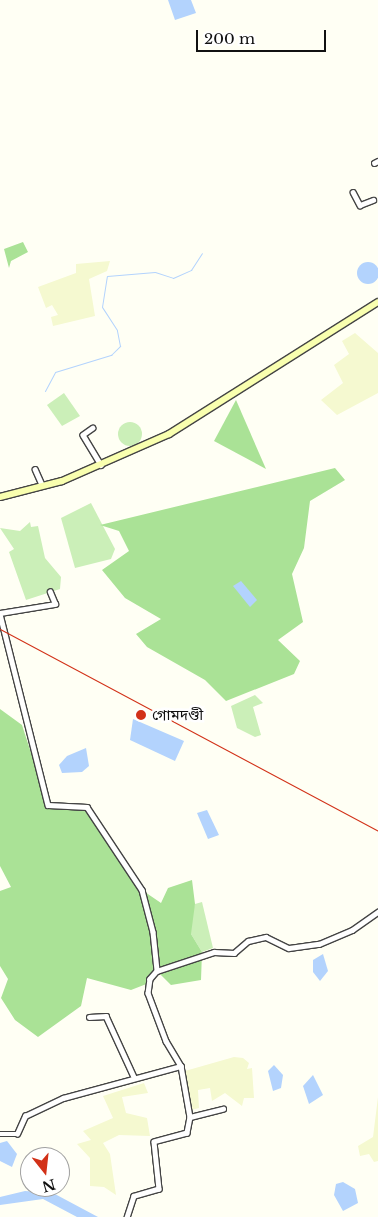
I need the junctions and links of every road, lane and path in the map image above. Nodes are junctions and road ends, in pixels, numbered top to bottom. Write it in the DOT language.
graph roads {
  1 [pos="352,192"];
  2 [pos="373,200"];
  3 [pos="378,302"];
  4 [pos="93,428"];
  5 [pos="102,466"];
  6 [pos="35,469"];
  7 [pos="42,485"];
  8 [pos="0,497"];
  9 [pos="50,592"];
  10 [pos="0,614"];
  11 [pos="378,912"];
  12 [pos="158,971"];
  13 [pos="89,1017"];
  14 [pos="181,1066"];
  15 [pos="134,1077"];
  16 [pos="223,1109"];
  17 [pos="190,1117"];
  18 [pos="0,1134"];
  19 [pos="128,1217"];
  1 -- 2 [label="street"];
  3 -- 5 [label="main road"];
  4 -- 5 [label="street"];
  5 -- 7 [label="main road"];
  6 -- 7 [label="street"];
  7 -- 8 [label="main road"];
  9 -- 10 [label="street"];
  10 -- 12 [label="street"];
  11 -- 12 [label="street"];
  12 -- 14 [label="street"];
  13 -- 15 [label="street"];
  14 -- 15 [label="street"];
  14 -- 17 [label="street"];
  15 -- 18 [label="street"];
  16 -- 17 [label="street"];
  17 -- 19 [label="street"];
}
